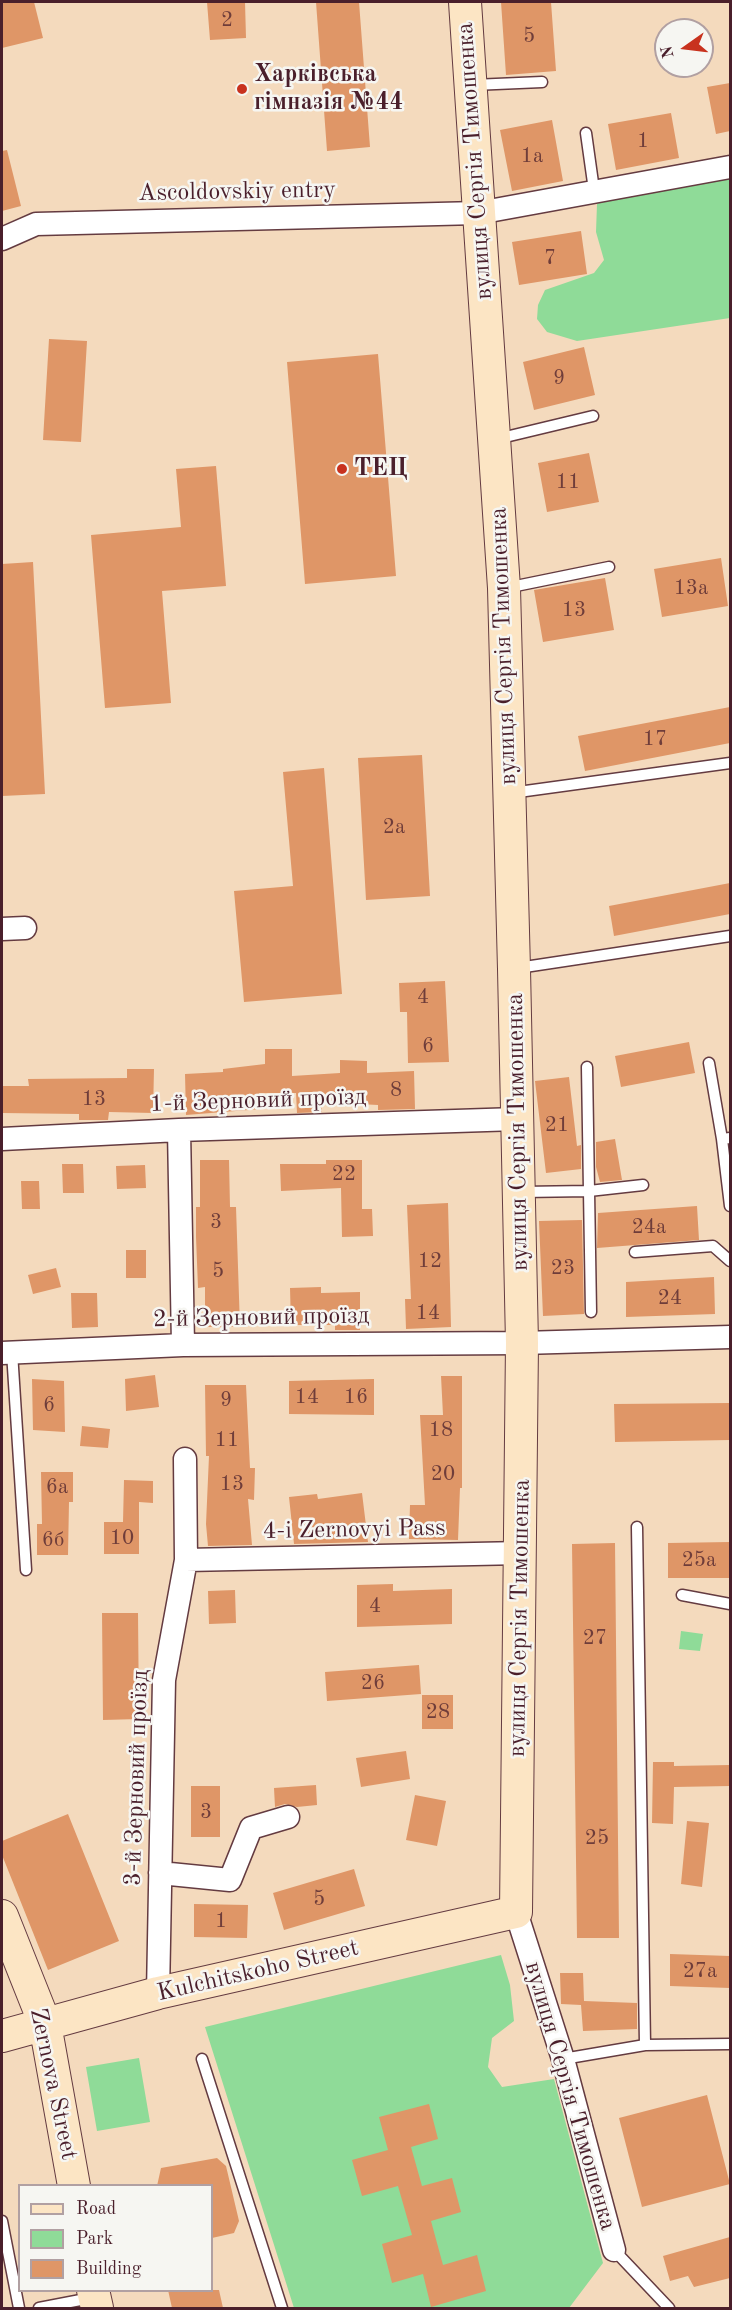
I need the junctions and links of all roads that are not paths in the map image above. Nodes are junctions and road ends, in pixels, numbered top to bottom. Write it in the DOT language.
graph roads {
  1 [pos="465,2"];
  2 [pos="542,82"];
  3 [pos="470,86"];
  4 [pos="586,133"];
  5 [pos="730,167"];
  6 [pos="594,190"];
  7 [pos="478,213"];
  8 [pos="2,239"];
  9 [pos="593,416"];
  10 [pos="495,439"];
  11 [pos="609,567"];
  12 [pos="504,588"];
  13 [pos="730,763"];
  14 [pos="509,793"];
  15 [pos="25,928"];
  16 [pos="2,929"];
  17 [pos="730,936"];
  18 [pos="514,969"];
  19 [pos="709,1063"];
  20 [pos="586,1067"];
  21 [pos="517,1119"];
  22 [pos="179,1130"];
  23 [pos="2,1138"];
  24 [pos="726,1138"];
  25 [pos="643,1185"];
  26 [pos="589,1191"];
  27 [pos="519,1192"];
  28 [pos="730,1206"];
  29 [pos="635,1252"];
  30 [pos="730,1261"];
  31 [pos="591,1312"];
  32 [pos="730,1337"];
  33 [pos="522,1343"];
  34 [pos="183,1345"];
  35 [pos="7,1352"];
  36 [pos="185,1459"];
  37 [pos="637,1527"];
  38 [pos="522,1553"];
  39 [pos="186,1560"];
  40 [pos="26,1570"];
  41 [pos="682,1595"];
  42 [pos="730,1604"];
  43 [pos="288,1817"];
  44 [pos="160,1873"];
  45 [pos="516,1912"];
  46 [pos="2,1916"];
  47 [pos="158,1993"];
  48 [pos="45,2024"];
  49 [pos="2,2036"];
  50 [pos="645,2044"];
  51 [pos="730,2044"];
  52 [pos="202,2059"];
  53 [pos="563,2059"];
  54 [pos="74,2184"];
  55 [pos="2,2221"];
  56 [pos="614,2250"];
  57 [pos="95,2299"];
  58 [pos="19,2308"];
  59 [pos="39,2308"];
  60 [pos="282,2308"];
  61 [pos="669,2308"];
  1 -- 3 [label="street, вулиця Сергія Тимошенка"];
  2 -- 3 [label="lane"];
  3 -- 7 [label="street, вулиця Сергія Тимошенка"];
  4 -- 6 [label="lane"];
  5 -- 6 [label="street, Ascoldovskiy entry"];
  6 -- 7 [label="street, Ascoldovskiy entry"];
  7 -- 8 [label="street, Ascoldovskiy entry"];
  7 -- 10 [label="street, вулиця Сергія Тимошенка"];
  9 -- 10 [label="lane"];
  10 -- 12 [label="street, вулиця Сергія Тимошенка"];
  11 -- 12 [label="lane"];
  12 -- 14 [label="street, вулиця Сергія Тимошенка"];
  13 -- 14 [label="lane"];
  14 -- 18 [label="street, вулиця Сергія Тимошенка"];
  15 -- 16 [label="street"];
  17 -- 18 [label="lane"];
  18 -- 21 [label="street, вулиця Сергія Тимошенка"];
  19 -- 24 [label="lane"];
  20 -- 26 [label="lane"];
  21 -- 22 [label="street, 1-й Зерновий проїзд"];
  21 -- 27 [label="street, вулиця Сергія Тимошенка"];
  22 -- 23 [label="street, 1-й Зерновий проїзд"];
  22 -- 34 [label="street"];
  24 -- 28 [label="lane"];
  25 -- 26 [label="lane"];
  26 -- 27 [label="lane"];
  26 -- 31 [label="lane"];
  27 -- 33 [label="street, вулиця Сергія Тимошенка"];
  29 -- 30 [label="lane"];
  32 -- 33 [label="street, 2-й Зерновий проїзд"];
  33 -- 34 [label="street, 2-й Зерновий проїзд"];
  33 -- 38 [label="street, вулиця Сергія Тимошенка"];
  34 -- 35 [label="street, 2-й Зерновий проїзд"];
  35 -- 40 [label="lane"];
  36 -- 39 [label="street, 3-й Зерновий проїзд"];
  37 -- 50 [label="lane"];
  38 -- 39 [label="street, 4-i Zernovyi Pass"];
  38 -- 45 [label="street, вулиця Сергія Тимошенка"];
  39 -- 44 [label="street, 3-й Зерновий проїзд"];
  41 -- 42 [label="lane"];
  43 -- 44 [label="street"];
  44 -- 47 [label="street, 3-й Зерновий проїзд"];
  45 -- 47 [label="street, Kulchitskoho Street"];
  45 -- 53 [label="street, вулиця Сергія Тимошенка"];
  46 -- 48 [label="street, Zernova Street"];
  47 -- 48 [label="street, Kulchitskoho Street"];
  48 -- 49 [label="street, Kulchitskoho Street"];
  48 -- 54 [label="street, Zernova Street"];
  50 -- 51 [label="lane"];
  50 -- 53 [label="lane"];
  52 -- 60 [label="lane"];
  53 -- 56 [label="street, вулиця Сергія Тимошенка"];
  55 -- 58 [label="lane"];
  56 -- 61 [label="lane"];
  57 -- 59 [label="lane"];
}
